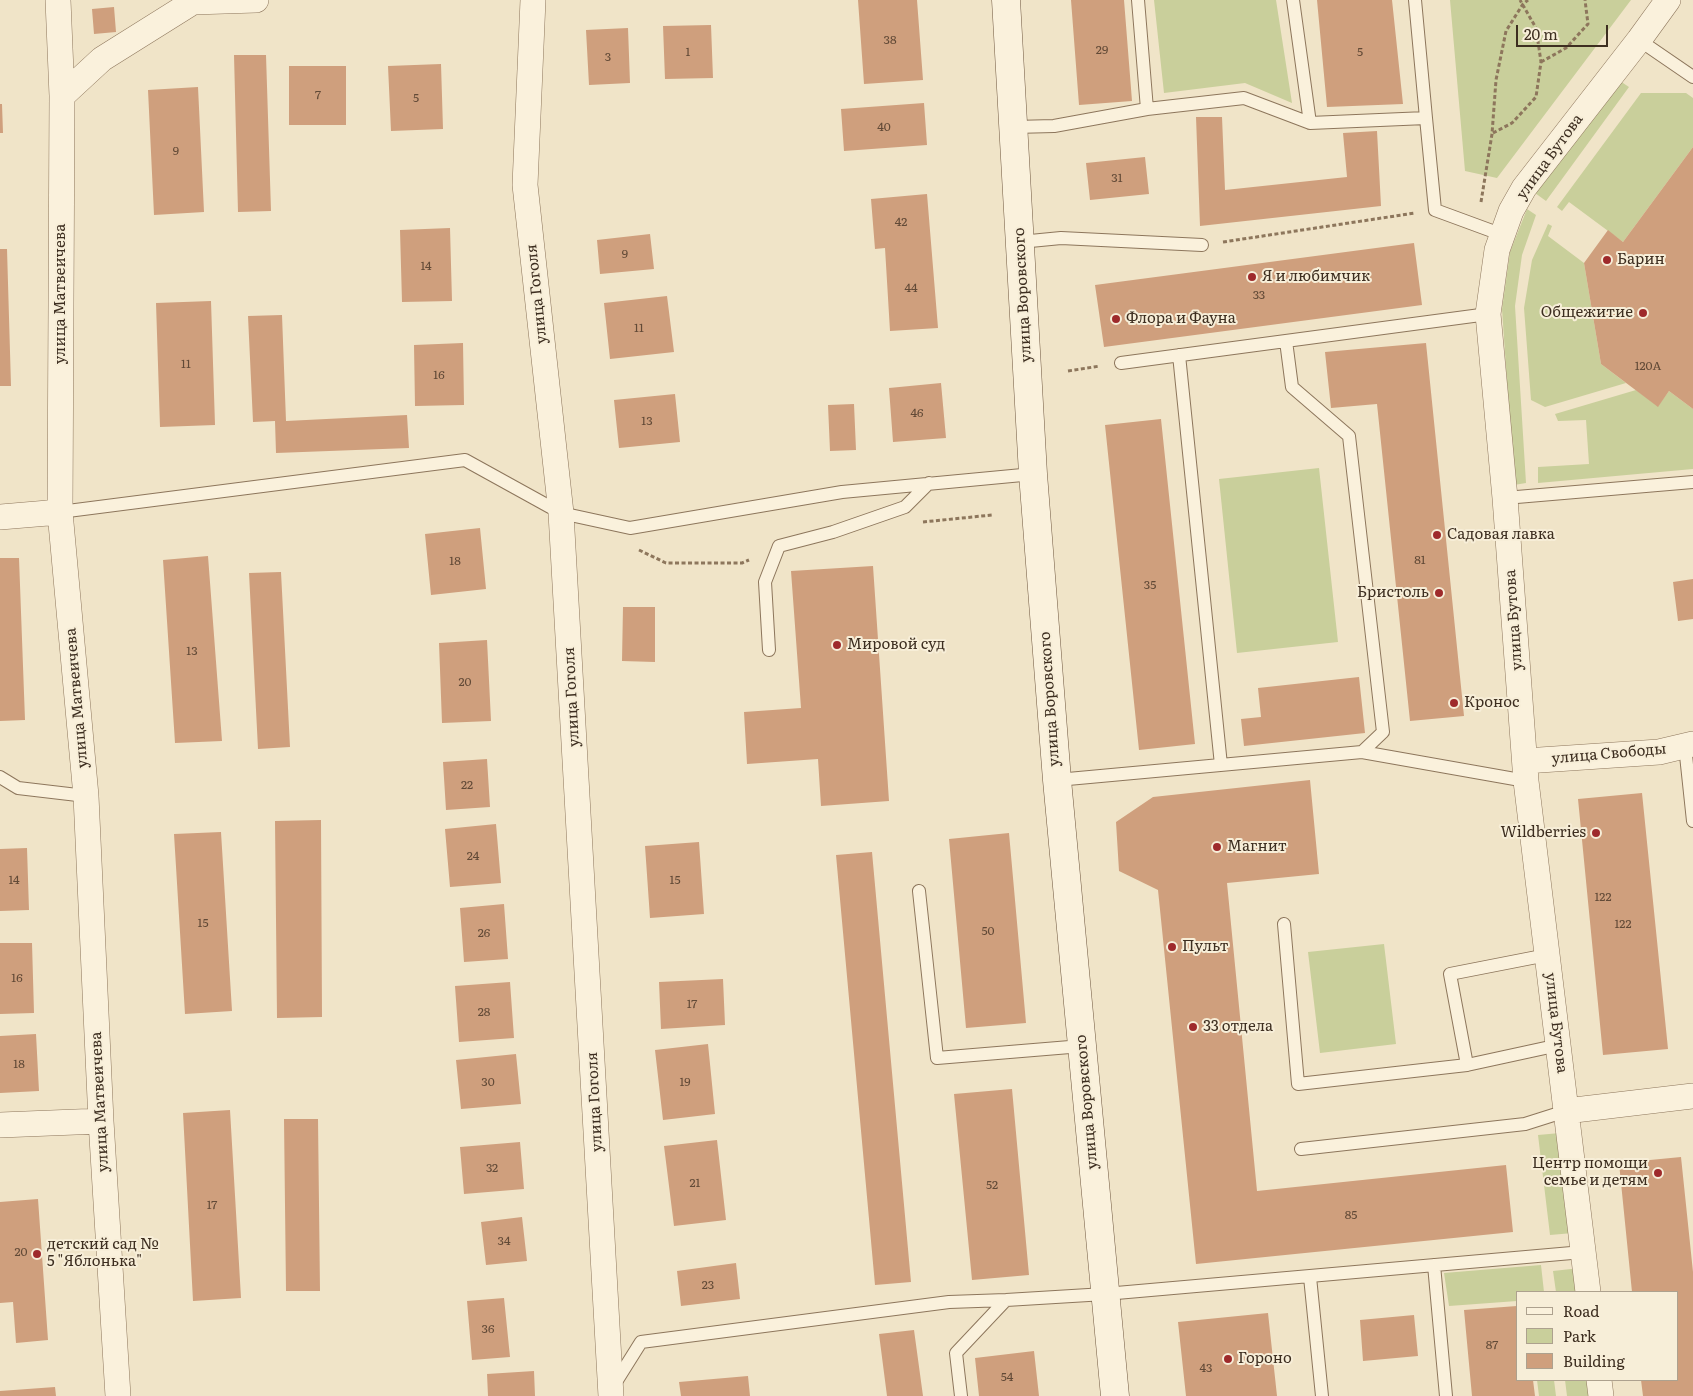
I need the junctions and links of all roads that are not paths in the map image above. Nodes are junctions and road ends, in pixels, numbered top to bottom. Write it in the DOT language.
graph roads {
  1 [pos="58,0"];
  2 [pos="256,0"];
  3 [pos="533,0"];
  4 [pos="1006,0"];
  5 [pos="1138,0"];
  6 [pos="1293,0"];
  7 [pos="1416,0"];
  8 [pos="1668,0"];
  9 [pos="191,1"];
  10 [pos="1639,40"];
  11 [pos="1693,76"];
  12 [pos="62,96"];
  13 [pos="1147,109"];
  14 [pos="1426,118"];
  15 [pos="1310,123"];
  16 [pos="1014,127"];
  17 [pos="1503,235"];
  18 [pos="1020,242"];
  19 [pos="1202,245"];
  20 [pos="1488,314"];
  21 [pos="1286,341"];
  22 [pos="1179,355"];
  23 [pos="1121,363"];
  24 [pos="1033,474"];
  25 [pos="1693,482"];
  26 [pos="929,484"];
  27 [pos="1504,498"];
  28 [pos="60,512"];
  29 [pos="561,513"];
  30 [pos="0,517"];
  31 [pos="769,650"];
  32 [pos="1689,745"];
  33 [pos="1362,752"];
  34 [pos="1221,765"];
  35 [pos="1525,771"];
  36 [pos="0,777"];
  37 [pos="1057,780"];
  38 [pos="86,796"];
  39 [pos="1693,821"];
  40 [pos="919,891"];
  41 [pos="1284,924"];
  42 [pos="1547,955"];
  43 [pos="1559,1045"];
  44 [pos="1082,1046"];
  45 [pos="1467,1065"];
  46 [pos="1693,1096"];
  47 [pos="1566,1110"];
  48 [pos="101,1121"];
  49 [pos="0,1125"];
  50 [pos="1301,1149"];
  51 [pos="1583,1252"];
  52 [pos="1434,1266"];
  53 [pos="1310,1276"];
  54 [pos="1588,1291"];
  55 [pos="1105,1294"];
  56 [pos="1006,1300"];
  57 [pos="1599,1381"];
  58 [pos="611,1393"];
  59 [pos="118,1396"];
  60 [pos="961,1396"];
  61 [pos="1115,1396"];
  62 [pos="1322,1396"];
  63 [pos="1446,1396"];
  64 [pos="1601,1396"];
  1 -- 12 [label="street, улица Матвеичева"];
  2 -- 9 [label="street"];
  3 -- 29 [label="street, улица Гоголя"];
  4 -- 16 [label="street, улица Воровского"];
  5 -- 13 [label="lane"];
  6 -- 15 [label="lane"];
  7 -- 14 [label="lane"];
  8 -- 10 [label="street, улица Бутова"];
  9 -- 12 [label="street"];
  10 -- 11 [label="lane"];
  10 -- 17 [label="street, улица Бутова"];
  12 -- 28 [label="street, улица Матвеичева"];
  13 -- 15 [label="lane"];
  13 -- 16 [label="lane"];
  14 -- 15 [label="lane"];
  14 -- 17 [label="lane"];
  16 -- 18 [label="street, улица Воровского"];
  17 -- 20 [label="street, улица Бутова"];
  18 -- 19 [label="lane"];
  18 -- 24 [label="street, улица Воровского"];
  20 -- 21 [label="lane"];
  20 -- 27 [label="street, улица Бутова"];
  21 -- 22 [label="lane"];
  21 -- 33 [label="lane"];
  22 -- 23 [label="lane"];
  22 -- 34 [label="lane"];
  24 -- 26 [label="lane"];
  24 -- 37 [label="street, улица Воровского"];
  25 -- 27 [label="lane"];
  26 -- 29 [label="lane"];
  26 -- 31 [label="lane"];
  27 -- 35 [label="street, улица Бутова"];
  28 -- 29 [label="lane"];
  28 -- 30 [label="street"];
  28 -- 38 [label="street, улица Матвеичева"];
  29 -- 58 [label="street, улица Гоголя"];
  32 -- 35 [label="street, улица Свободы"];
  32 -- 39 [label="lane"];
  33 -- 34 [label="lane"];
  33 -- 35 [label="lane"];
  34 -- 37 [label="lane"];
  35 -- 42 [label="street, улица Бутова"];
  36 -- 38 [label="lane"];
  37 -- 44 [label="street, улица Воровского"];
  38 -- 48 [label="street, улица Матвеичева"];
  40 -- 44 [label="lane"];
  41 -- 45 [label="lane"];
  42 -- 43 [label="street, улица Бутова"];
  42 -- 45 [label="lane"];
  43 -- 45 [label="lane"];
  43 -- 47 [label="street, улица Бутова"];
  44 -- 55 [label="street, улица Воровского"];
  46 -- 47 [label="street"];
  47 -- 50 [label="lane"];
  47 -- 51 [label="street, улица Бутова"];
  48 -- 49 [label="street"];
  48 -- 59 [label="street, улица Матвеичева"];
  51 -- 52 [label="lane"];
  51 -- 54 [label="street, улица Бутова"];
  52 -- 53 [label="lane"];
  52 -- 63 [label="lane"];
  53 -- 55 [label="lane"];
  53 -- 62 [label="lane"];
  55 -- 56 [label="lane"];
  55 -- 61 [label="street, улица Воровского"];
  56 -- 58 [label="lane"];
  56 -- 60 [label="lane"];
  57 -- 64 [label="street"];
}
